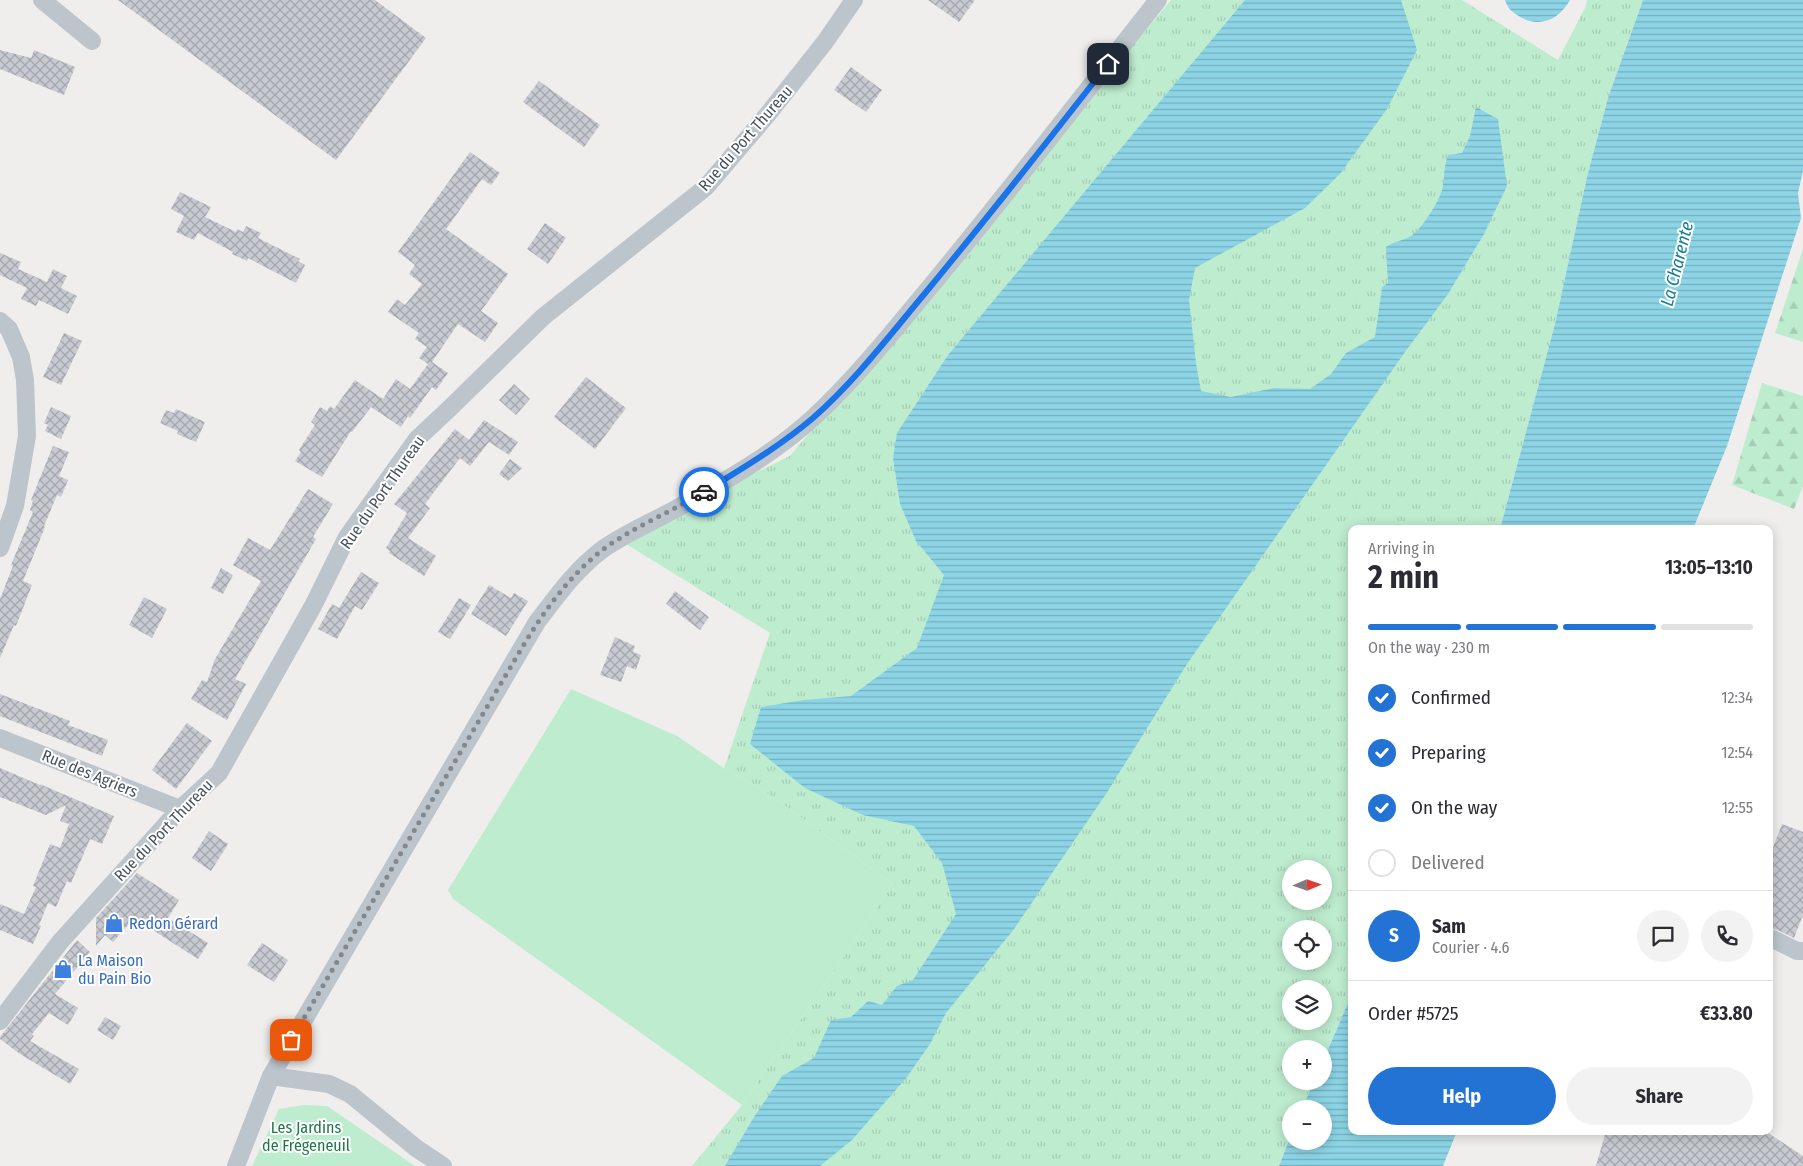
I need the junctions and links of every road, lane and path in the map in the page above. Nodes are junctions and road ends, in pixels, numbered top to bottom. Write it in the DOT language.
graph roads {
  1 [pos="42,0"];
  2 [pos="854,0"];
  3 [pos="1158,0"];
  4 [pos="92,41"];
  5 [pos="0,321"];
  6 [pos="0,548"];
  7 [pos="0,738"];
  8 [pos="180,809"];
  9 [pos="1773,939"];
  10 [pos="1803,951"];
  11 [pos="6,1000"];
  12 [pos="0,1021"];
  13 [pos="271,1076"];
  14 [pos="236,1166"];
  15 [pos="443,1166"];
  1 -- 4 [label="street"];
  2 -- 8 [label="street, Rue du Port Thureau"];
  3 -- 13 [label="street"];
  5 -- 6 [label="street"];
  7 -- 8 [label="street, Rue des Agriers"];
  8 -- 11 [label="street, Rue du Port Thureau"];
  9 -- 10 [label="street"];
  11 -- 12 [label="street, Rue du Port Thureau"];
  13 -- 14 [label="street"];
  13 -- 15 [label="street"];
}
